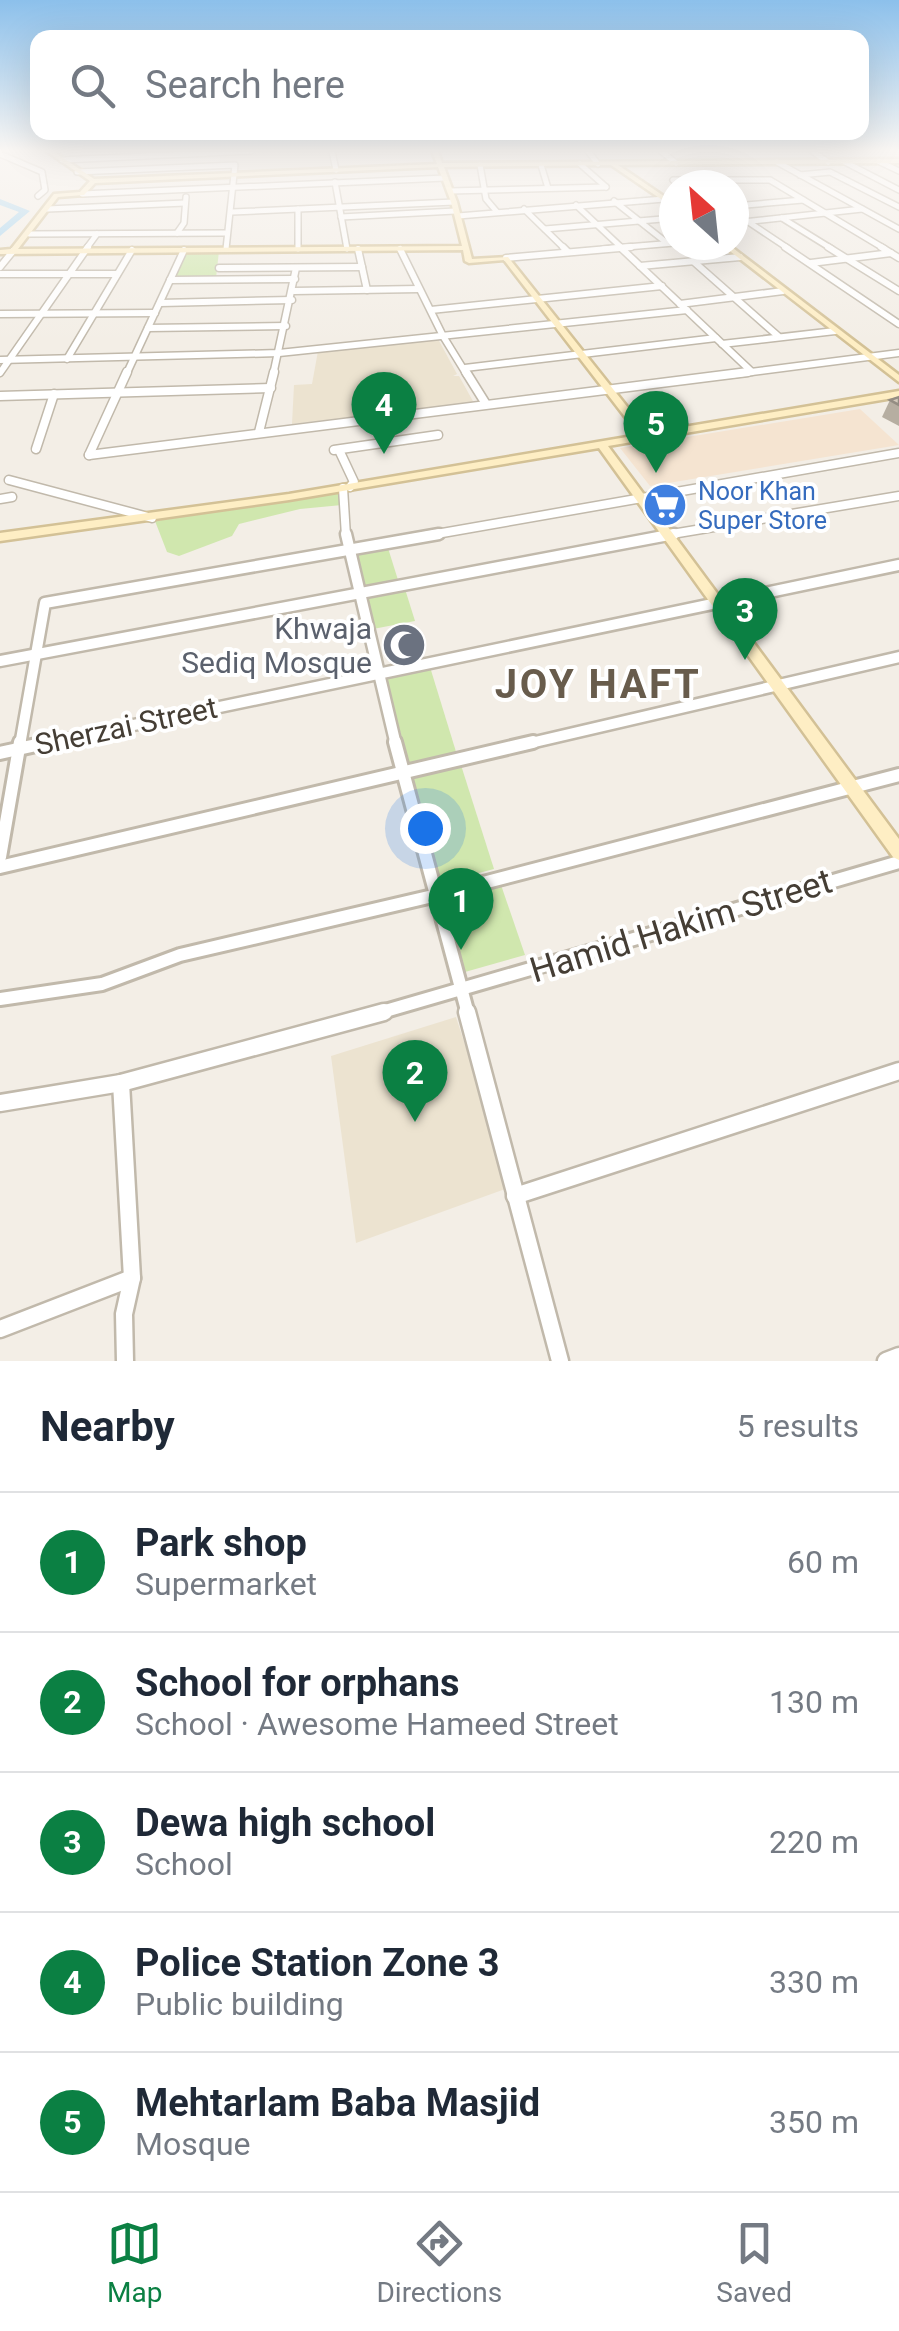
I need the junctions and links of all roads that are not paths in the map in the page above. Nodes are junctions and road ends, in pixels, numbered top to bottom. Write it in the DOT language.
graph roads {
  1 [pos="43,215"];
  2 [pos="184,215"];
  3 [pos="231,215"];
  4 [pos="298,215"];
  5 [pos="382,215"];
  6 [pos="457,215"];
  7 [pos="530,215"];
  8 [pos="587,215"];
  9 [pos="632,215"];
  10 [pos="811,215"];
  11 [pos="827,215"];
  12 [pos="873,215"];
  13 [pos="341,217"];
  14 [pos="782,218"];
  15 [pos="659,219"];
  16 [pos="638,221"];
  17 [pos="749,221"];
  18 [pos="749,222"];
  19 [pos="597,224"];
  20 [pos="544,229"];
  21 [pos="899,229"];
  22 [pos="177,233"];
  23 [pos="225,233"];
  24 [pos="28,234"];
  25 [pos="97,234"];
  26 [pos="659,235"];
  27 [pos="659,244"];
  28 [pos="465,248"];
  29 [pos="624,248"];
  30 [pos="298,249"];
  31 [pos="347,249"];
  32 [pos="358,249"];
  33 [pos="400,249"];
  34 [pos="86,250"];
  35 [pos="132,250"];
  36 [pos="184,250"];
  37 [pos="224,250"];
  38 [pos="0,252"];
  39 [pos="13,252"];
  40 [pos="568,252"];
  41 [pos="892,254"];
  42 [pos="506,258"];
  43 [pos="899,258"];
  44 [pos="848,259"];
  45 [pos="705,260"];
  46 [pos="744,260"];
  47 [pos="693,261"];
  48 [pos="810,264"];
  49 [pos="640,266"];
  50 [pos="362,267"];
  51 [pos="219,268"];
  52 [pos="296,268"];
  53 [pos="0,271"];
  54 [pos="69,274"];
  55 [pos="117,274"];
  56 [pos="295,279"];
  57 [pos="170,280"];
  58 [pos="218,280"];
  59 [pos="662,286"];
  60 [pos="418,289"];
  61 [pos="367,290"];
  62 [pos="294,291"];
  63 [pos="784,291"];
  64 [pos="899,291"];
  65 [pos="733,297"];
  66 [pos="536,299"];
  67 [pos="292,300"];
  68 [pos="160,302"];
  69 [pos="680,304"];
  70 [pos="431,310"];
  71 [pos="687,310"];
  72 [pos="155,313"];
  73 [pos="0,314"];
  74 [pos="92,314"];
  75 [pos="40,315"];
  76 [pos="899,324"];
  77 [pos="556,325"];
  78 [pos="286,326"];
  79 [pos="148,328"];
  80 [pos="835,331"];
  81 [pos="444,336"];
  82 [pos="778,336"];
  83 [pos="719,341"];
  84 [pos="280,353"];
  85 [pos="582,353"];
  86 [pos="899,354"];
  87 [pos="134,358"];
  88 [pos="869,358"];
  89 [pos="67,359"];
  90 [pos="4,360"];
  91 [pos="464,368"];
  92 [pos="752,372"];
  93 [pos="0,373"];
  94 [pos="899,379"];
  95 [pos="271,388"];
  96 [pos="609,389"];
  97 [pos="119,392"];
  98 [pos="54,394"];
  99 [pos="899,394"];
  100 [pos="0,396"];
  101 [pos="486,404"];
  102 [pos="258,432"];
  103 [pos="438,435"];
  104 [pos="645,436"];
  105 [pos="600,444"];
  106 [pos="36,449"];
  107 [pos="899,453"];
  108 [pos="9,480"];
  109 [pos="346,488"];
  110 [pos="899,496"];
  111 [pos="12,497"];
  112 [pos="640,498"];
  113 [pos="0,500"];
  114 [pos="152,518"];
  115 [pos="667,535"];
  116 [pos="0,536"];
  117 [pos="348,548"];
  118 [pos="899,565"];
  119 [pos="358,592"];
  120 [pos="716,602"];
  121 [pos="35,655"];
  122 [pos="899,657"];
  123 [pos="0,662"];
  124 [pos="377,672"];
  125 [pos="778,685"];
  126 [pos="19,748"];
  127 [pos="0,753"];
  128 [pos="406,774"];
  129 [pos="899,775"];
  130 [pos="852,788"];
  131 [pos="899,852"];
  132 [pos="0,857"];
  133 [pos="899,862"];
  134 [pos="0,867"];
  135 [pos="437,895"];
  136 [pos="462,991"];
  137 [pos="0,998"];
  138 [pos="899,1071"];
  139 [pos="121,1083"];
  140 [pos="0,1103"];
  141 [pos="515,1196"];
  142 [pos="132,1278"];
  143 [pos="0,1329"];
  144 [pos="899,1356"];
  145 [pos="125,1361"];
  146 [pos="560,1361"];
  147 [pos="886,1361"];
  1 -- 24 [label="main road"];
  2 -- 22 [label="street"];
  3 -- 23 [label="street"];
  4 -- 30 [label="street"];
  5 -- 13 [label="street"];
  6 -- 28 [label="main road"];
  7 -- 20 [label="street"];
  8 -- 19 [label="street"];
  9 -- 16 [label="street"];
  10 -- 14 [label="street"];
  11 -- 41 [label="street"];
  12 -- 21 [label="street"];
  13 -- 31 [label="street"];
  14 -- 17 [label="street"];
  14 -- 44 [label="street"];
  15 -- 16 [label="street"];
  16 -- 19 [label="street"];
  16 -- 26 [label="street"];
  18 -- 48 [label="street"];
  19 -- 20 [label="street"];
  19 -- 29 [label="street"];
  20 -- 40 [label="street"];
  22 -- 23 [label="street"];
  22 -- 25 [label="street"];
  23 -- 37 [label="street"];
  24 -- 25 [label="street"];
  24 -- 39 [label="main road"];
  25 -- 34 [label="street"];
  27 -- 29 [label="street"];
  28 -- 33 [label="main road"];
  28 -- 42 [label="main road"];
  29 -- 40 [label="street"];
  29 -- 49 [label="street"];
  30 -- 31 [label="main road"];
  30 -- 37 [label="main road"];
  31 -- 32 [label="main road"];
  32 -- 33 [label="main road"];
  32 -- 50 [label="street"];
  33 -- 60 [label="street"];
  34 -- 35 [label="main road"];
  34 -- 39 [label="main road"];
  34 -- 54 [label="street"];
  35 -- 36 [label="main road"];
  35 -- 55 [label="street"];
  36 -- 37 [label="main road"];
  36 -- 57 [label="street"];
  37 -- 51 [label="street"];
  38 -- 39 [label="main road"];
  39 -- 53 [label="street"];
  40 -- 42 [label="street"];
  41 -- 43 [label="street"];
  41 -- 44 [label="street"];
  42 -- 66 [label="main road"];
  44 -- 48 [label="street"];
  44 -- 64 [label="street"];
  45 -- 47 [label="street"];
  46 -- 63 [label="main road"];
  47 -- 49 [label="street"];
  47 -- 65 [label="street"];
  48 -- 76 [label="street"];
  49 -- 59 [label="street"];
  50 -- 52 [label="street"];
  50 -- 61 [label="street"];
  51 -- 52 [label="street"];
  51 -- 58 [label="street"];
  52 -- 56 [label="street"];
  53 -- 54 [label="street"];
  54 -- 55 [label="street"];
  54 -- 75 [label="street"];
  55 -- 74 [label="street"];
  56 -- 58 [label="street"];
  56 -- 62 [label="street"];
  57 -- 58 [label="street"];
  57 -- 68 [label="street"];
  59 -- 66 [label="street"];
  59 -- 69 [label="street"];
  60 -- 61 [label="street"];
  60 -- 70 [label="street"];
  61 -- 62 [label="street"];
  62 -- 67 [label="street"];
  63 -- 65 [label="street"];
  63 -- 80 [label="main road"];
  65 -- 69 [label="street"];
  65 -- 82 [label="street"];
  66 -- 70 [label="street"];
  66 -- 77 [label="main road"];
  67 -- 68 [label="street"];
  67 -- 78 [label="street"];
  68 -- 72 [label="street"];
  69 -- 71 [label="street"];
  70 -- 81 [label="street"];
  71 -- 77 [label="street"];
  71 -- 83 [label="street"];
  72 -- 74 [label="street"];
  72 -- 79 [label="street"];
  73 -- 75 [label="street"];
  74 -- 75 [label="street"];
  74 -- 89 [label="street"];
  75 -- 90 [label="street"];
  77 -- 81 [label="street"];
  77 -- 85 [label="main road"];
  78 -- 79 [label="street"];
  78 -- 84 [label="street"];
  79 -- 87 [label="street"];
  80 -- 82 [label="street"];
  80 -- 88 [label="main road"];
  81 -- 84 [label="street"];
  81 -- 91 [label="street"];
  82 -- 83 [label="street"];
  83 -- 85 [label="street"];
  83 -- 92 [label="street"];
  84 -- 87 [label="street"];
  84 -- 95 [label="street"];
  85 -- 91 [label="street"];
  85 -- 96 [label="main road"];
  86 -- 88 [label="street"];
  87 -- 89 [label="street"];
  87 -- 97 [label="street"];
  88 -- 92 [label="street"];
  88 -- 94 [label="main road"];
  89 -- 90 [label="street"];
  90 -- 93 [label="street"];
  91 -- 101 [label="street"];
  92 -- 96 [label="street"];
  95 -- 97 [label="street"];
  95 -- 102 [label="street"];
  96 -- 101 [label="street"];
  96 -- 104 [label="main road"];
  97 -- 98 [label="street"];
  97 -- 102 [label="street"];
  98 -- 100 [label="street"];
  98 -- 106 [label="street"];
  99 -- 104 [label="main road"];
  101 -- 102 [label="street"];
  103 -- 109 [label="street"];
  104 -- 105 [label="main road"];
  105 -- 109 [label="main road"];
  105 -- 112 [label="main road"];
  107 -- 112 [label="street"];
  108 -- 114 [label="street"];
  109 -- 114 [label="main road"];
  109 -- 117 [label="street"];
  110 -- 115 [label="street"];
  111 -- 113 [label="street"];
  112 -- 115 [label="main road"];
  112 -- 117 [label="street"];
  114 -- 116 [label="main road"];
  115 -- 119 [label="street"];
  115 -- 120 [label="main road"];
  117 -- 119 [label="street"];
  117 -- 121 [label="street"];
  118 -- 120 [label="street, Sherzai Street"];
  119 -- 121 [label="street"];
  119 -- 124 [label="street"];
  120 -- 124 [label="street, Sherzai Street"];
  120 -- 125 [label="main road"];
  121 -- 123 [label="street"];
  121 -- 126 [label="street"];
  122 -- 125 [label="street"];
  124 -- 126 [label="street, Sherzai Street"];
  124 -- 128 [label="street"];
  125 -- 128 [label="street"];
  125 -- 130 [label="main road"];
  126 -- 127 [label="street, Sherzai Street"];
  126 -- 132 [label="street"];
  128 -- 134 [label="street"];
  128 -- 135 [label="street"];
  129 -- 130 [label="street"];
  130 -- 131 [label="main road"];
  130 -- 135 [label="street"];
  133 -- 136 [label="street, Hamid Hakim Street"];
  135 -- 136 [label="street"];
  135 -- 137 [label="street"];
  136 -- 139 [label="street, Hamid Hakim Street"];
  136 -- 141 [label="street"];
  138 -- 141 [label="street"];
  139 -- 140 [label="street, Hamid Hakim Street"];
  139 -- 142 [label="street"];
  141 -- 146 [label="street"];
  142 -- 143 [label="street"];
  142 -- 145 [label="street"];
  144 -- 147 [label="street"];
}
